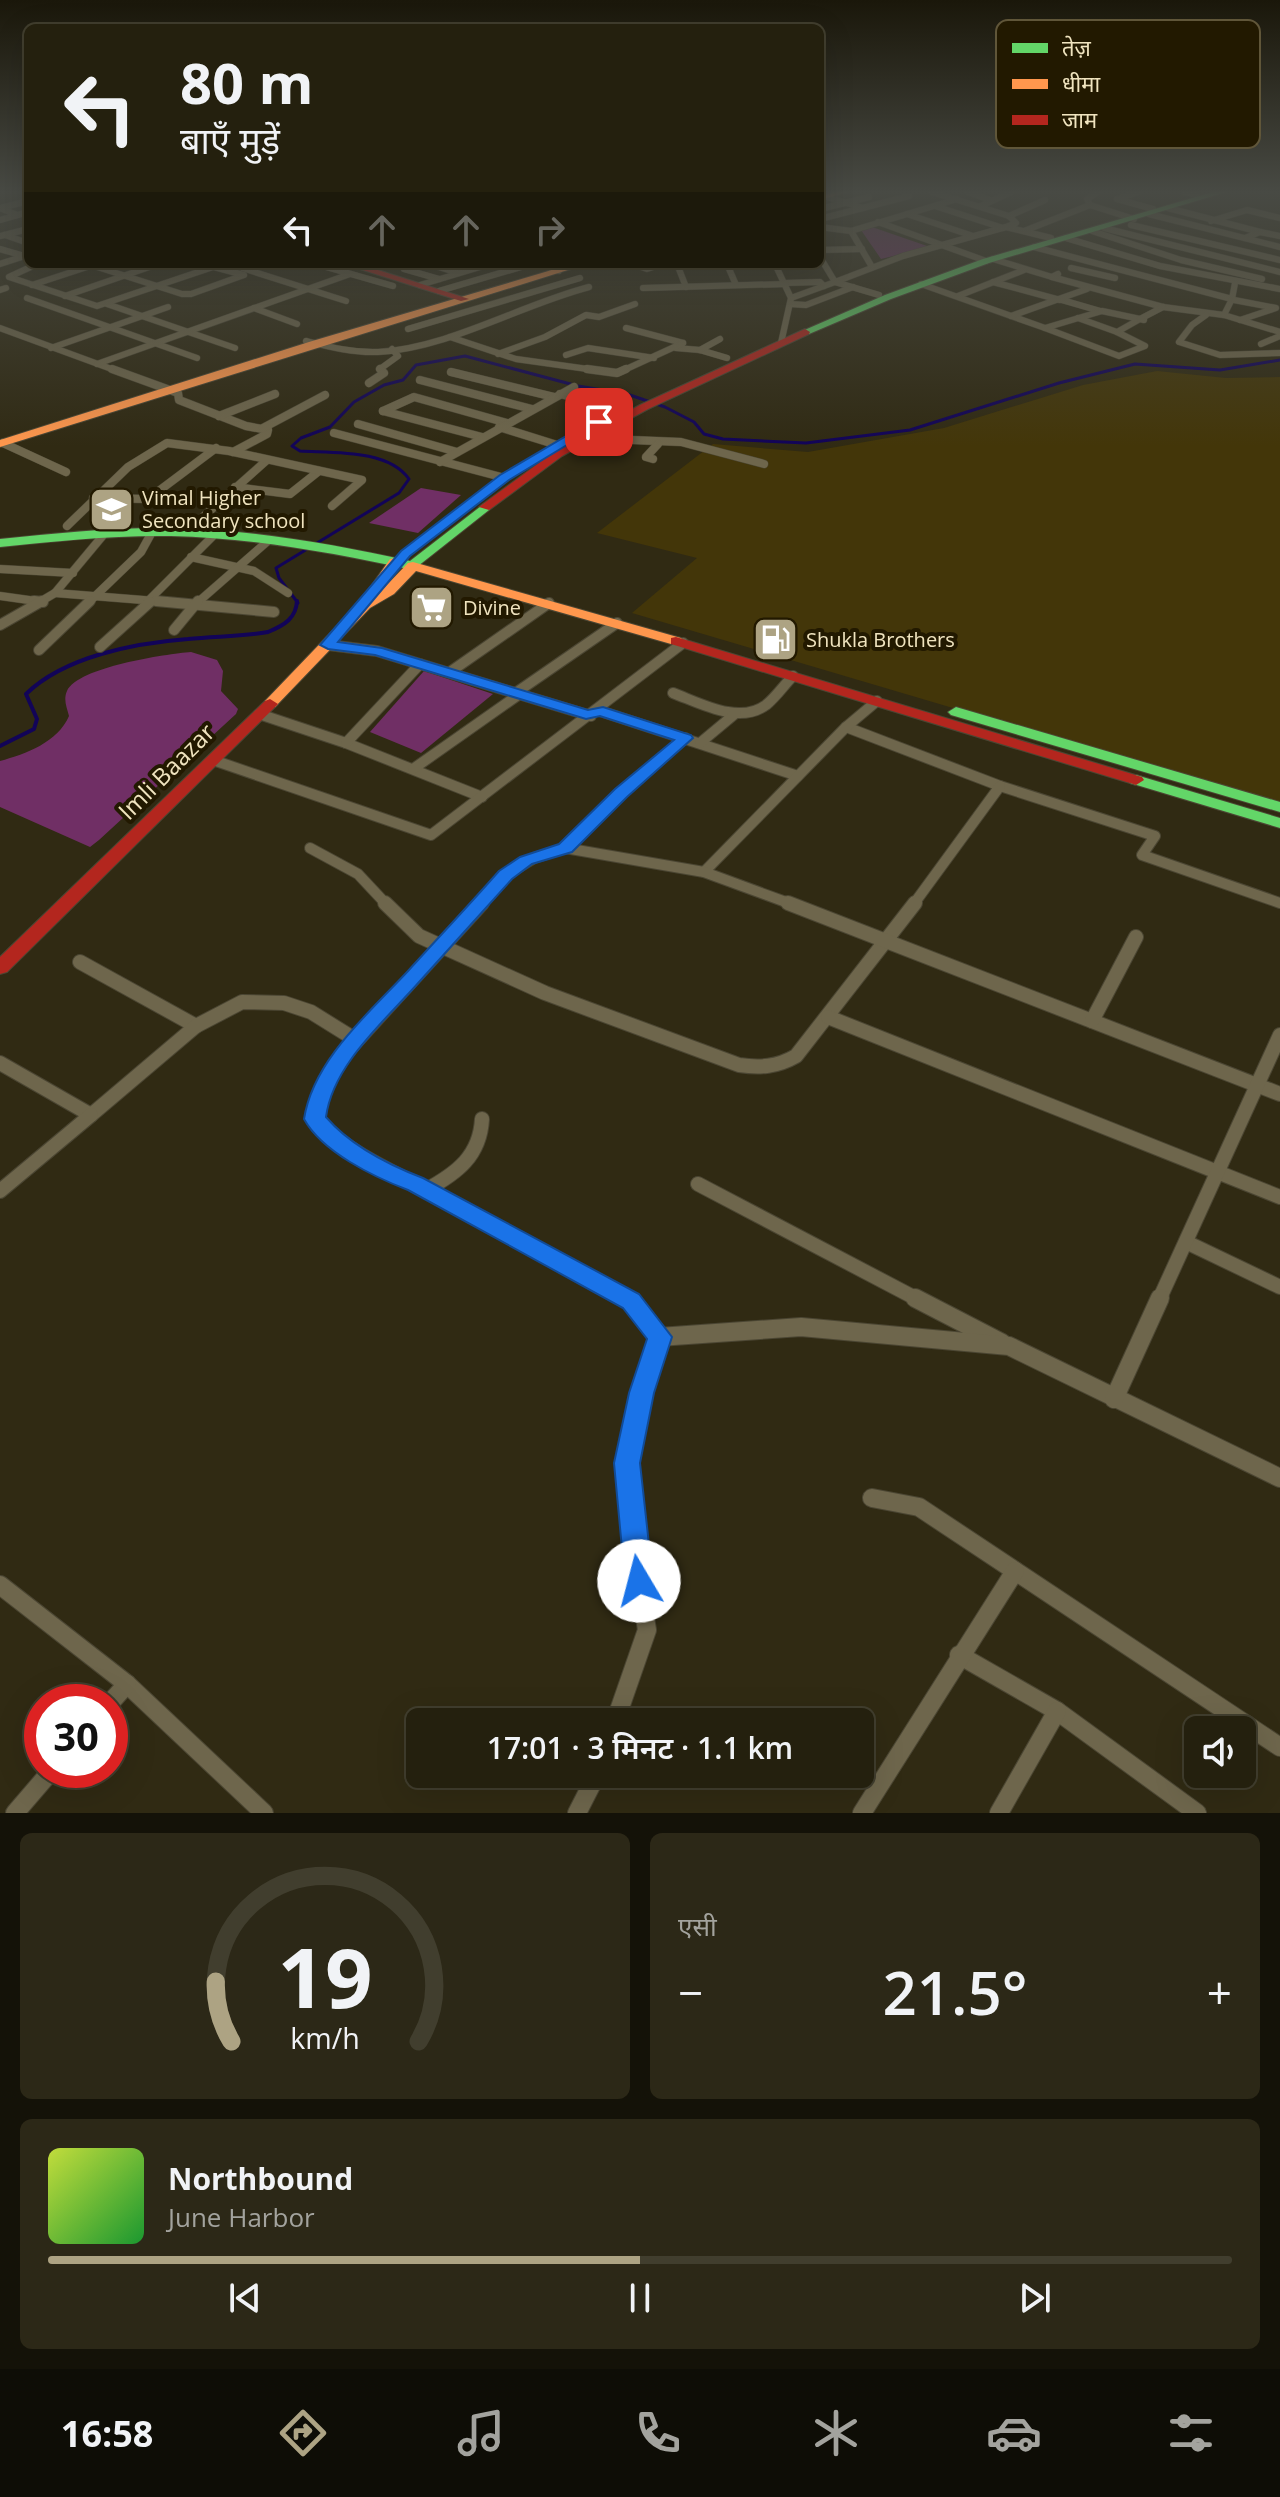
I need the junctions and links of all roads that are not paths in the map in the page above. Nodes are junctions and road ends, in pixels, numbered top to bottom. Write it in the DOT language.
graph roads {
  1 [pos="11,277"];
  2 [pos="56,277"];
  3 [pos="119,277"];
  4 [pos="129,277"];
  5 [pos="184,277"];
  6 [pos="240,277"];
  7 [pos="269,277"];
  8 [pos="336,277"];
  9 [pos="376,277"];
  10 [pos="391,277"];
  11 [pos="420,277"];
  12 [pos="456,277"];
  13 [pos="493,277"];
  14 [pos="512,277"];
  15 [pos="567,277"];
  16 [pos="682,277"];
  17 [pos="732,277"];
  18 [pos="781,277"];
  19 [pos="832,277"];
  20 [pos="848,277"];
  21 [pos="935,277"];
  22 [pos="941,277"];
  23 [pos="1007,277"];
  24 [pos="1052,277"];
  25 [pos="1116,277"];
  26 [pos="1143,277"];
  27 [pos="1207,277"];
  28 [pos="1256,277"];
  29 [pos="835,282"];
  30 [pos="993,282"];
  31 [pos="1280,282"];
  32 [pos="1235,283"];
  33 [pos="785,284"];
  34 [pos="921,284"];
  35 [pos="32,285"];
  36 [pos="736,285"];
  37 [pos="157,286"];
  38 [pos="393,286"];
  39 [pos="824,286"];
  40 [pos="589,287"];
  41 [pos="686,287"];
  42 [pos="853,287"];
  43 [pos="643,288"];
  44 [pos="308,289"];
  45 [pos="1087,289"];
  46 [pos="1280,289"];
  47 [pos="450,291"];
  48 [pos="879,295"];
  49 [pos="65,296"];
  50 [pos="958,296"];
  51 [pos="27,298"];
  52 [pos="1233,299"];
  53 [pos="1061,300"];
  54 [pos="346,301"];
  55 [pos="790,301"];
  56 [pos="1280,301"];
  57 [pos="107,304"];
  58 [pos="635,304"];
  59 [pos="168,307"];
  60 [pos="488,307"];
  61 [pos="1163,307"];
  62 [pos="254,308"];
  63 [pos="1100,311"];
  64 [pos="512,313"];
  65 [pos="143,315"];
  66 [pos="1206,315"];
  67 [pos="1224,315"];
  68 [pos="1011,316"];
  69 [pos="1078,318"];
  70 [pos="1144,320"];
  71 [pos="1240,320"];
  72 [pos="108,327"];
  73 [pos="0,328"];
  74 [pos="626,328"];
  75 [pos="1045,328"];
  76 [pos="408,329"];
  77 [pos="189,332"];
  78 [pos="1117,332"];
  79 [pos="1280,334"];
  80 [pos="305,336"];
  81 [pos="450,337"];
  82 [pos="1142,338"];
  83 [pos="720,339"];
  84 [pos="782,339"];
  85 [pos="1133,341"];
  86 [pos="154,344"];
  87 [pos="1261,344"];
  88 [pos="51,348"];
  89 [pos="235,348"];
  90 [pos="676,348"];
  91 [pos="392,349"];
  92 [pos="700,350"];
  93 [pos="1280,353"];
  94 [pos="498,354"];
  95 [pos="566,355"];
  96 [pos="197,358"];
  97 [pos="654,358"];
  98 [pos="727,358"];
  99 [pos="97,364"];
  100 [pos="451,372"];
  101 [pos="420,380"];
  102 [pos="369,383"];
  103 [pos="163,387"];
  104 [pos="574,387"];
  105 [pos="275,394"];
  106 [pos="325,395"];
  107 [pos="557,396"];
  108 [pos="645,401"];
  109 [pos="532,409"];
  110 [pos="219,416"];
  111 [pos="358,424"];
  112 [pos="503,425"];
  113 [pos="263,428"];
  114 [pos="334,433"];
  115 [pos="482,437"];
  116 [pos="632,440"];
  117 [pos="1,442"];
  118 [pos="658,444"];
  119 [pos="557,445"];
  120 [pos="216,448"];
  121 [pos="233,452"];
  122 [pos="457,452"];
  123 [pos="653,459"];
  124 [pos="267,460"];
  125 [pos="440,462"];
  126 [pos="764,464"];
  127 [pos="319,471"];
  128 [pos="66,472"];
  129 [pos="505,478"];
  130 [pos="235,487"];
  131 [pos="93,498"];
  132 [pos="332,506"];
  133 [pos="195,524"];
  134 [pos="67,526"];
  135 [pos="152,532"];
  136 [pos="105,533"];
  137 [pos="215,534"];
  138 [pos="0,535"];
  139 [pos="269,540"];
  140 [pos="309,541"];
  141 [pos="0,543"];
  142 [pos="191,557"];
  143 [pos="409,560"];
  144 [pos="241,565"];
  145 [pos="0,569"];
  146 [pos="73,573"];
  147 [pos="55,593"];
  148 [pos="288,593"];
  149 [pos="0,596"];
  150 [pos="97,597"];
  151 [pos="43,602"];
  152 [pos="148,602"];
  153 [pos="199,603"];
  154 [pos="549,603"];
  155 [pos="274,612"];
  156 [pos="617,623"];
  157 [pos="0,625"];
  158 [pos="174,630"];
  159 [pos="683,643"];
  160 [pos="328,645"];
  161 [pos="100,647"];
  162 [pos="39,650"];
  163 [pos="420,664"];
  164 [pos="450,672"];
  165 [pos="793,676"];
  166 [pos="519,693"];
  167 [pos="673,693"];
  168 [pos="877,701"];
  169 [pos="594,713"];
  170 [pos="736,713"];
  171 [pos="259,714"];
  172 [pos="846,727"];
  173 [pos="685,738"];
  174 [pos="346,743"];
  175 [pos="700,743"];
  176 [pos="213,760"];
  177 [pos="413,769"];
  178 [pos="798,776"];
  179 [pos="1000,786"];
  180 [pos="482,797"];
  181 [pos="1280,807"];
  182 [pos="1280,823"];
  183 [pos="310,848"];
  184 [pos="565,848"];
  185 [pos="704,872"];
  186 [pos="1280,903"];
  187 [pos="1136,937"];
  188 [pos="888,940"];
  189 [pos="444,946"];
  190 [pos="80,962"];
  191 [pos="0,968"];
  192 [pos="828,1017"];
  193 [pos="1092,1021"];
  194 [pos="196,1026"];
  195 [pos="1280,1035"];
  196 [pos="356,1040"];
  197 [pos="0,1063"];
  198 [pos="1258,1086"];
  199 [pos="1280,1094"];
  200 [pos="91,1115"];
  201 [pos="482,1119"];
  202 [pos="1219,1172"];
  203 [pos="698,1184"];
  204 [pos="426,1190"];
  205 [pos="0,1191"];
  206 [pos="1280,1197"];
  207 [pos="1186,1242"];
  208 [pos="1280,1287"];
  209 [pos="659,1337"];
  210 [pos="1009,1346"];
  211 [pos="1114,1399"];
  212 [pos="1280,1478"];
  213 [pos="872,1498"];
  214 [pos="1015,1571"];
  215 [pos="0,1585"];
  216 [pos="959,1655"];
  217 [pos="127,1684"];
  218 [pos="128,1685"];
  219 [pos="620,1708"];
  220 [pos="1057,1711"];
  221 [pos="1280,1747"];
  222 [pos="37,1788"];
  223 [pos="590,1788"];
  224 [pos="1000,1812"];
  225 [pos="15,1813"];
  226 [pos="264,1813"];
  227 [pos="577,1813"];
  228 [pos="862,1813"];
  229 [pos="1197,1813"];
  1 -- 35 [label="street"];
  2 -- 35 [label="street"];
  3 -- 49 [label="street"];
  4 -- 37 [label="street"];
  5 -- 37 [label="street"];
  6 -- 37 [label="street"];
  7 -- 44 [label="street"];
  8 -- 44 [label="street"];
  9 -- 38 [label="street"];
  10 -- 47 [label="main road"];
  11 -- 47 [label="street"];
  12 -- 47 [label="street"];
  13 -- 47 [label="street"];
  14 -- 47 [label="main road"];
  15 -- 60 [label="street"];
  16 -- 41 [label="street"];
  17 -- 36 [label="street"];
  18 -- 33 [label="street"];
  19 -- 29 [label="street"];
  20 -- 29 [label="street"];
  21 -- 48 [label="main road"];
  22 -- 34 [label="main road"];
  23 -- 30 [label="street"];
  24 -- 45 [label="street"];
  25 -- 52 [label="street"];
  26 -- 52 [label="street"];
  27 -- 32 [label="street"];
  28 -- 31 [label="street"];
  29 -- 39 [label="street"];
  29 -- 42 [label="street"];
  30 -- 50 [label="street"];
  30 -- 53 [label="street"];
  32 -- 46 [label="street"];
  32 -- 52 [label="street"];
  33 -- 36 [label="street"];
  33 -- 39 [label="street"];
  33 -- 55 [label="street"];
  34 -- 50 [label="street"];
  34 -- 84 [label="main road"];
  35 -- 49 [label="street"];
  36 -- 41 [label="street"];
  37 -- 57 [label="street"];
  39 -- 55 [label="street"];
  40 -- 64 [label="street"];
  41 -- 43 [label="street"];
  42 -- 48 [label="street"];
  42 -- 55 [label="street"];
  44 -- 54 [label="street"];
  44 -- 62 [label="street"];
  45 -- 53 [label="street"];
  45 -- 61 [label="street"];
  47 -- 80 [label="main road"];
  48 -- 84 [label="main road"];
  49 -- 57 [label="street"];
  50 -- 68 [label="street"];
  51 -- 72 [label="street"];
  52 -- 56 [label="street"];
  52 -- 67 [label="street"];
  52 -- 71 [label="street"];
  53 -- 63 [label="street"];
  53 -- 68 [label="street"];
  55 -- 84 [label="street"];
  57 -- 65 [label="street"];
  58 -- 94 [label="street"];
  59 -- 65 [label="street"];
  60 -- 64 [label="street"];
  60 -- 76 [label="street"];
  61 -- 66 [label="street"];
  61 -- 70 [label="street"];
  62 -- 77 [label="street"];
  62 -- 80 [label="street"];
  63 -- 69 [label="street"];
  63 -- 70 [label="street"];
  64 -- 81 [label="street"];
  65 -- 72 [label="street"];
  65 -- 77 [label="street"];
  66 -- 67 [label="street"];
  66 -- 93 [label="street"];
  67 -- 71 [label="street"];
  68 -- 75 [label="street"];
  69 -- 75 [label="street"];
  69 -- 78 [label="street"];
  70 -- 78 [label="street"];
  71 -- 79 [label="street"];
  72 -- 86 [label="street"];
  72 -- 88 [label="street"];
  73 -- 88 [label="street"];
  74 -- 90 [label="street"];
  75 -- 85 [label="street"];
  77 -- 86 [label="street"];
  77 -- 89 [label="street"];
  78 -- 85 [label="street"];
  79 -- 87 [label="street"];
  80 -- 91 [label="street"];
  80 -- 103 [label="main road"];
  81 -- 91 [label="street"];
  81 -- 94 [label="street"];
  82 -- 85 [label="street"];
  83 -- 92 [label="street"];
  84 -- 98 [label="main road"];
  84 -- 108 [label="main road"];
  86 -- 96 [label="street"];
  86 -- 99 [label="street"];
  88 -- 99 [label="street"];
  90 -- 92 [label="street"];
  90 -- 97 [label="street"];
  91 -- 102 [label="street"];
  92 -- 98 [label="street"];
  94 -- 97 [label="street"];
  95 -- 97 [label="street"];
  98 -- 108 [label="main road"];
  99 -- 103 [label="street"];
  100 -- 107 [label="street"];
  101 -- 109 [label="street"];
  103 -- 110 [label="street"];
  103 -- 117 [label="main road"];
  104 -- 107 [label="street"];
  105 -- 110 [label="street"];
  106 -- 113 [label="street"];
  107 -- 108 [label="street"];
  107 -- 109 [label="street"];
  108 -- 119 [label="main road"];
  108 -- 143 [label="main road"];
  109 -- 112 [label="street"];
  110 -- 113 [label="street"];
  111 -- 122 [label="street"];
  112 -- 115 [label="street"];
  112 -- 115 [label="street"];
  112 -- 119 [label="street"];
  113 -- 121 [label="street"];
  114 -- 125 [label="street"];
  115 -- 122 [label="street"];
  116 -- 118 [label="street"];
  117 -- 128 [label="street"];
  118 -- 123 [label="street"];
  118 -- 126 [label="street"];
  119 -- 129 [label="main road"];
  120 -- 121 [label="street"];
  120 -- 131 [label="street"];
  120 -- 131 [label="street"];
  121 -- 124 [label="street"];
  122 -- 125 [label="street"];
  124 -- 127 [label="street"];
  124 -- 130 [label="street"];
  125 -- 129 [label="street"];
  127 -- 130 [label="street"];
  127 -- 132 [label="street"];
  129 -- 143 [label="main road"];
  130 -- 133 [label="street"];
  131 -- 134 [label="street"];
  133 -- 134 [label="main road"];
  133 -- 140 [label="main road"];
  134 -- 138 [label="main road"];
  135 -- 136 [label="main road"];
  135 -- 137 [label="main road"];
  135 -- 150 [label="street"];
  136 -- 141 [label="main road"];
  136 -- 146 [label="street"];
  137 -- 139 [label="main road"];
  137 -- 142 [label="street"];
  139 -- 140 [label="main road"];
  139 -- 144 [label="street"];
  140 -- 143 [label="main road"];
  142 -- 144 [label="street"];
  142 -- 152 [label="street"];
  143 -- 154 [label="main road"];
  143 -- 160 [label="main road, Imli Baazar"];
  143 -- 181 [label="main road"];
  144 -- 148 [label="street"];
  144 -- 153 [label="street"];
  145 -- 146 [label="street"];
  146 -- 147 [label="street"];
  147 -- 150 [label="street"];
  147 -- 151 [label="street"];
  149 -- 151 [label="street"];
  150 -- 152 [label="street"];
  150 -- 162 [label="street"];
  151 -- 157 [label="street"];
  152 -- 153 [label="street"];
  152 -- 161 [label="street"];
  153 -- 155 [label="street"];
  153 -- 158 [label="street"];
  154 -- 156 [label="main road"];
  154 -- 164 [label="street"];
  156 -- 159 [label="main road"];
  156 -- 166 [label="street"];
  159 -- 165 [label="main road"];
  159 -- 169 [label="street"];
  160 -- 163 [label="street"];
  160 -- 171 [label="main road, Imli Baazar"];
  163 -- 164 [label="street"];
  163 -- 174 [label="street"];
  164 -- 166 [label="street"];
  165 -- 168 [label="main road"];
  165 -- 170 [label="street"];
  166 -- 169 [label="street"];
  166 -- 177 [label="street"];
  167 -- 170 [label="street"];
  168 -- 172 [label="street"];
  168 -- 182 [label="main road"];
  169 -- 173 [label="street"];
  169 -- 180 [label="street"];
  170 -- 175 [label="street"];
  171 -- 174 [label="street"];
  171 -- 176 [label="main road, Imli Baazar"];
  172 -- 178 [label="street"];
  172 -- 179 [label="street"];
  173 -- 175 [label="street"];
  173 -- 184 [label="street"];
  174 -- 177 [label="street"];
  175 -- 178 [label="street"];
  176 -- 180 [label="street"];
  176 -- 191 [label="main road, Imli Baazar"];
  177 -- 180 [label="street"];
  178 -- 185 [label="street"];
  179 -- 186 [label="street"];
  179 -- 188 [label="street"];
  183 -- 189 [label="street"];
  184 -- 185 [label="street"];
  184 -- 189 [label="street"];
  185 -- 188 [label="street"];
  187 -- 193 [label="street"];
  188 -- 192 [label="street"];
  188 -- 193 [label="street"];
  189 -- 192 [label="street"];
  189 -- 196 [label="street"];
  190 -- 194 [label="street"];
  192 -- 202 [label="street"];
  193 -- 198 [label="street"];
  194 -- 196 [label="street"];
  194 -- 200 [label="street"];
  195 -- 198 [label="street"];
  196 -- 204 [label="street"];
  197 -- 200 [label="street"];
  198 -- 199 [label="street"];
  198 -- 202 [label="street"];
  200 -- 205 [label="street"];
  201 -- 204 [label="street"];
  202 -- 206 [label="street"];
  202 -- 207 [label="street"];
  203 -- 210 [label="street"];
  204 -- 209 [label="street"];
  207 -- 208 [label="street"];
  207 -- 211 [label="street"];
  209 -- 210 [label="street"];
  209 -- 219 [label="street"];
  210 -- 211 [label="street"];
  211 -- 212 [label="street"];
  213 -- 214 [label="street"];
  214 -- 216 [label="street"];
  214 -- 221 [label="street"];
  215 -- 217 [label="street"];
  216 -- 220 [label="street"];
  216 -- 228 [label="street"];
  218 -- 226 [label="street"];
  220 -- 224 [label="street"];
  220 -- 229 [label="street"];
  222 -- 225 [label="street"];
  223 -- 227 [label="street"];
}
